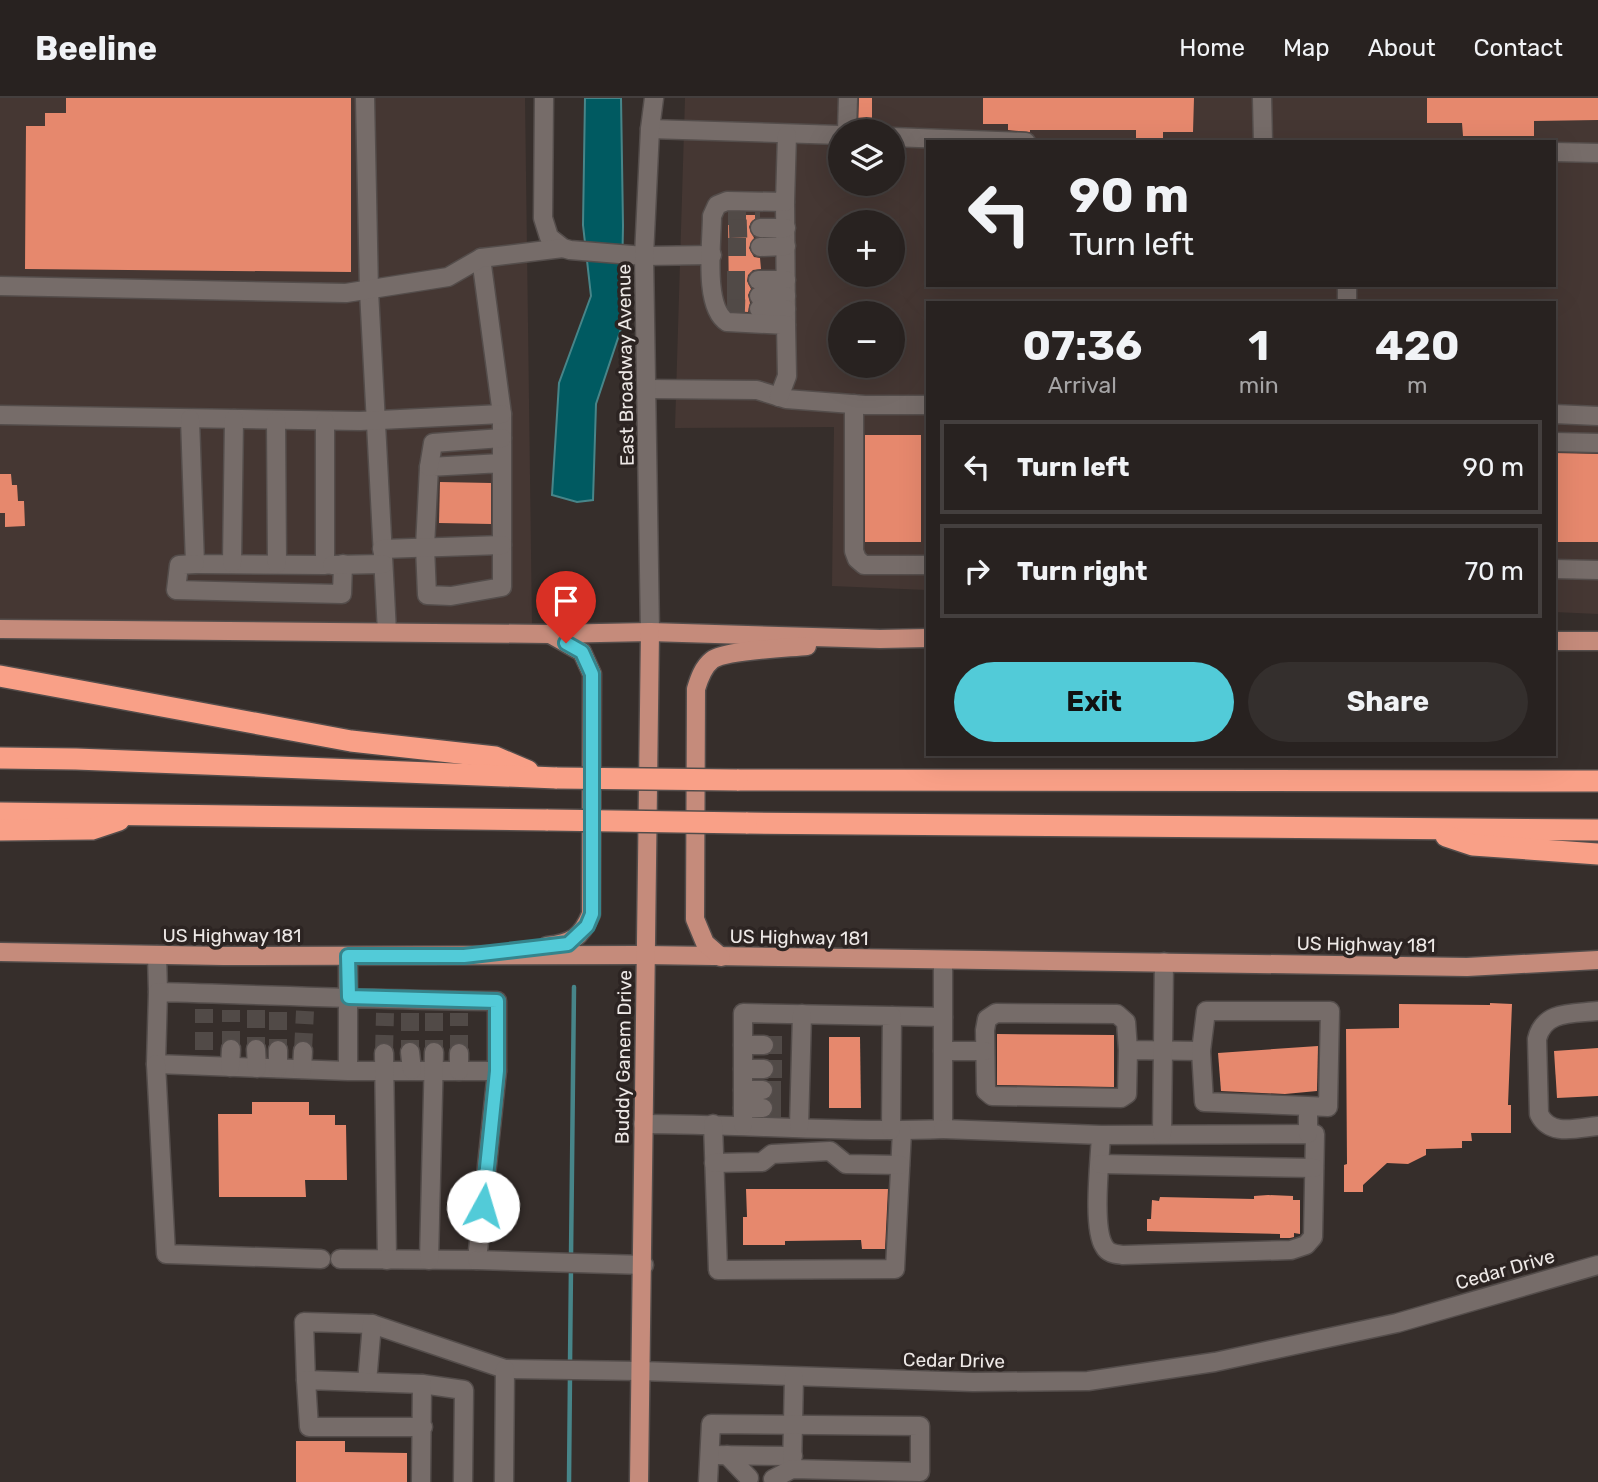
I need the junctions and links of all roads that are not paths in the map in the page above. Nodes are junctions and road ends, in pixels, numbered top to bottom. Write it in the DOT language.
graph roads {
  1 [pos="365,98"];
  2 [pos="544,98"];
  3 [pos="654,98"];
  4 [pos="849,98"];
  5 [pos="1262,98"];
  6 [pos="848,119"];
  7 [pos="650,129"];
  8 [pos="787,135"];
  9 [pos="828,135"];
  10 [pos="905,137"];
  11 [pos="972,140"];
  12 [pos="1263,140"];
  13 [pos="1556,152"];
  14 [pos="1598,153"];
  15 [pos="786,215"];
  16 [pos="543,218"];
  17 [pos="760,222"];
  18 [pos="786,246"];
  19 [pos="760,247"];
  20 [pos="563,248"];
  21 [pos="717,250"];
  22 [pos="523,253"];
  23 [pos="644,257"];
  24 [pos="481,258"];
  25 [pos="0,286"];
  26 [pos="369,291"];
  27 [pos="786,303"];
  28 [pos="647,389"];
  29 [pos="779,397"];
  30 [pos="854,404"];
  31 [pos="926,405"];
  32 [pos="502,414"];
  33 [pos="1556,414"];
  34 [pos="0,415"];
  35 [pos="1598,416"];
  36 [pos="190,419"];
  37 [pos="234,419"];
  38 [pos="276,421"];
  39 [pos="325,421"];
  40 [pos="376,421"];
  41 [pos="502,438"];
  42 [pos="1556,442"];
  43 [pos="1598,443"];
  44 [pos="502,463"];
  45 [pos="429,467"];
  46 [pos="502,545"];
  47 [pos="425,547"];
  48 [pos="383,556"];
  49 [pos="232,563"];
  50 [pos="195,564"];
  51 [pos="277,564"];
  52 [pos="334,565"];
  53 [pos="926,565"];
  54 [pos="1556,569"];
  55 [pos="1598,570"];
  56 [pos="0,629"];
  57 [pos="387,632"];
  58 [pos="650,632"];
  59 [pos="550,634"];
  60 [pos="926,638"];
  61 [pos="880,639"];
  62 [pos="1556,641"];
  63 [pos="1598,641"];
  64 [pos="0,677"];
  65 [pos="0,758"];
  66 [pos="550,777"];
  67 [pos="1598,781"];
  68 [pos="0,813"];
  69 [pos="133,815"];
  70 [pos="1428,829"];
  71 [pos="0,830"];
  72 [pos="1598,830"];
  73 [pos="1598,854"];
  74 [pos="0,952"];
  75 [pos="157,955"];
  76 [pos="645,955"];
  77 [pos="348,956"];
  78 [pos="464,956"];
  79 [pos="721,957"];
  80 [pos="943,960"];
  81 [pos="1598,960"];
  82 [pos="1164,962"];
  83 [pos="158,992"];
  84 [pos="349,997"];
  85 [pos="1598,1011"];
  86 [pos="802,1014"];
  87 [pos="892,1016"];
  88 [pos="943,1017"];
  89 [pos="743,1045"];
  90 [pos="764,1045"];
  91 [pos="256,1049"];
  92 [pos="1164,1050"];
  93 [pos="943,1051"];
  94 [pos="985,1051"];
  95 [pos="1128,1051"];
  96 [pos="1201,1051"];
  97 [pos="410,1052"];
  98 [pos="459,1052"];
  99 [pos="434,1061"];
  100 [pos="384,1062"];
  101 [pos="156,1064"];
  102 [pos="257,1068"];
  103 [pos="743,1069"];
  104 [pos="764,1069"];
  105 [pos="412,1070"];
  106 [pos="348,1071"];
  107 [pos="459,1071"];
  108 [pos="497,1071"];
  109 [pos="763,1099"];
  110 [pos="1308,1106"];
  111 [pos="743,1108"];
  112 [pos="643,1124"];
  113 [pos="713,1124"];
  114 [pos="1598,1126"];
  115 [pos="799,1127"];
  116 [pos="943,1129"];
  117 [pos="896,1130"];
  118 [pos="1162,1133"];
  119 [pos="1308,1134"];
  120 [pos="1101,1135"];
  121 [pos="715,1164"];
  122 [pos="1100,1164"];
  123 [pos="900,1165"];
  124 [pos="1314,1168"];
  125 [pos="321,1259"];
  126 [pos="340,1259"];
  127 [pos="387,1260"];
  128 [pos="429,1260"];
  129 [pos="477,1260"];
  130 [pos="644,1265"];
  131 [pos="1598,1265"];
  132 [pos="372,1324"];
  133 [pos="505,1369"];
  134 [pos="640,1371"];
  135 [pos="794,1377"];
  136 [pos="306,1380"];
  137 [pos="367,1382"];
  138 [pos="422,1384"];
  139 [pos="793,1424"];
  140 [pos="423,1427"];
  141 [pos="718,1455"];
  142 [pos="792,1463"];
  143 [pos="748,1478"];
  144 [pos="773,1479"];
  145 [pos="421,1482"];
  146 [pos="463,1482"];
  147 [pos="504,1482"];
  148 [pos="639,1482"];
  149 [pos="708,1482"];
  1 -- 26 [label="street"];
  2 -- 16 [label="street"];
  3 -- 7 [label="street, East Broadway Avenue"];
  4 -- 6 [label="street"];
  5 -- 12 [label="street"];
  7 -- 8 [label="street"];
  7 -- 23 [label="street, East Broadway Avenue"];
  8 -- 9 [label="street"];
  8 -- 15 [label="street"];
  10 -- 11 [label="street"];
  13 -- 14 [label="street"];
  15 -- 17 [label="street"];
  15 -- 18 [label="street"];
  15 -- 21 [label="street"];
  16 -- 20 [label="street"];
  16 -- 22 [label="street"];
  18 -- 19 [label="street"];
  18 -- 27 [label="street"];
  20 -- 22 [label="street"];
  20 -- 23 [label="street"];
  21 -- 23 [label="street"];
  21 -- 27 [label="street"];
  22 -- 24 [label="street"];
  23 -- 28 [label="street, East Broadway Avenue"];
  24 -- 26 [label="street"];
  24 -- 32 [label="street"];
  25 -- 26 [label="street"];
  26 -- 40 [label="street"];
  27 -- 27 [label="street"];
  27 -- 29 [label="street"];
  28 -- 29 [label="street"];
  28 -- 58 [label="street, East Broadway Avenue"];
  29 -- 30 [label="street"];
  30 -- 31 [label="street"];
  30 -- 53 [label="street"];
  32 -- 40 [label="street"];
  32 -- 41 [label="street"];
  33 -- 35 [label="street"];
  34 -- 36 [label="street"];
  36 -- 37 [label="street"];
  36 -- 50 [label="street"];
  37 -- 38 [label="street"];
  37 -- 49 [label="street"];
  38 -- 39 [label="street"];
  38 -- 51 [label="street"];
  39 -- 40 [label="street"];
  39 -- 52 [label="street"];
  40 -- 48 [label="street"];
  41 -- 44 [label="street"];
  41 -- 45 [label="street"];
  42 -- 43 [label="street"];
  44 -- 45 [label="street"];
  44 -- 46 [label="street"];
  45 -- 47 [label="street"];
  46 -- 47 [label="street"];
  46 -- 47 [label="street"];
  47 -- 48 [label="street"];
  48 -- 52 [label="street"];
  48 -- 57 [label="street"];
  49 -- 50 [label="street"];
  49 -- 51 [label="street"];
  50 -- 52 [label="street"];
  51 -- 52 [label="street"];
  54 -- 55 [label="street"];
  56 -- 57 [label="main road"];
  57 -- 59 [label="main road"];
  58 -- 59 [label="main road"];
  58 -- 61 [label="main road"];
  58 -- 76 [label="main road, Buddy Ganem Drive"];
  59 -- 78 [label="main road"];
  60 -- 61 [label="main road"];
  61 -- 79 [label="main road"];
  62 -- 63 [label="main road"];
  64 -- 66 [label="highway"];
  65 -- 66 [label="highway"];
  66 -- 67 [label="highway, bridge"];
  68 -- 69 [label="highway"];
  69 -- 70 [label="highway, bridge"];
  69 -- 71 [label="highway"];
  70 -- 72 [label="highway"];
  70 -- 73 [label="highway"];
  74 -- 75 [label="main road, US Highway 181"];
  75 -- 77 [label="main road, US Highway 181"];
  75 -- 83 [label="street"];
  76 -- 78 [label="main road, US Highway 181"];
  76 -- 79 [label="main road, US Highway 181"];
  76 -- 112 [label="main road, Buddy Ganem Drive"];
  77 -- 78 [label="main road, US Highway 181"];
  77 -- 84 [label="street"];
  79 -- 80 [label="main road, US Highway 181"];
  80 -- 82 [label="main road, US Highway 181"];
  80 -- 88 [label="street"];
  81 -- 82 [label="main road, US Highway 181"];
  82 -- 92 [label="street"];
  83 -- 84 [label="street"];
  83 -- 101 [label="street"];
  84 -- 106 [label="street"];
  84 -- 108 [label="street"];
  85 -- 114 [label="street"];
  86 -- 87 [label="street"];
  86 -- 89 [label="street"];
  86 -- 115 [label="street"];
  87 -- 88 [label="street"];
  87 -- 117 [label="street"];
  88 -- 93 [label="street"];
  89 -- 90 [label="street"];
  89 -- 103 [label="street"];
  91 -- 102 [label="street"];
  92 -- 95 [label="street"];
  92 -- 96 [label="street"];
  92 -- 118 [label="street"];
  93 -- 94 [label="street"];
  93 -- 116 [label="street"];
  94 -- 95 [label="street"];
  94 -- 95 [label="street"];
  96 -- 110 [label="street"];
  96 -- 110 [label="street"];
  97 -- 105 [label="street"];
  98 -- 107 [label="street"];
  99 -- 105 [label="street"];
  99 -- 107 [label="street"];
  99 -- 128 [label="street"];
  100 -- 105 [label="street"];
  100 -- 106 [label="street"];
  100 -- 127 [label="street"];
  101 -- 102 [label="street"];
  101 -- 125 [label="street"];
  102 -- 106 [label="street"];
  103 -- 104 [label="street"];
  103 -- 111 [label="street"];
  107 -- 108 [label="street"];
  108 -- 129 [label="street"];
  109 -- 111 [label="street"];
  110 -- 119 [label="street"];
  111 -- 113 [label="street"];
  111 -- 115 [label="street"];
  112 -- 113 [label="street"];
  112 -- 130 [label="main road, Buddy Ganem Drive"];
  113 -- 121 [label="street"];
  115 -- 117 [label="street"];
  116 -- 117 [label="street"];
  116 -- 120 [label="street"];
  117 -- 123 [label="street"];
  118 -- 119 [label="street"];
  118 -- 120 [label="street"];
  119 -- 124 [label="street"];
  120 -- 122 [label="street"];
  121 -- 123 [label="street"];
  121 -- 123 [label="street"];
  122 -- 124 [label="street"];
  122 -- 124 [label="street"];
  126 -- 127 [label="street"];
  127 -- 128 [label="street"];
  128 -- 129 [label="street"];
  129 -- 130 [label="street"];
  130 -- 134 [label="main road, Buddy Ganem Drive"];
  131 -- 135 [label="street, Cedar Drive"];
  132 -- 133 [label="street, Cedar Drive"];
  132 -- 136 [label="street, Cedar Drive"];
  132 -- 137 [label="street"];
  133 -- 134 [label="street, Cedar Drive"];
  133 -- 147 [label="street"];
  134 -- 135 [label="street, Cedar Drive"];
  134 -- 148 [label="main road, Buddy Ganem Drive"];
  135 -- 139 [label="street"];
  136 -- 137 [label="street"];
  136 -- 140 [label="street"];
  137 -- 138 [label="street"];
  138 -- 140 [label="street"];
  138 -- 146 [label="street"];
  139 -- 141 [label="street"];
  139 -- 142 [label="street"];
  139 -- 142 [label="street"];
  140 -- 145 [label="street"];
  141 -- 142 [label="street"];
  141 -- 143 [label="street"];
  141 -- 149 [label="street"];
  142 -- 144 [label="street"];
}
